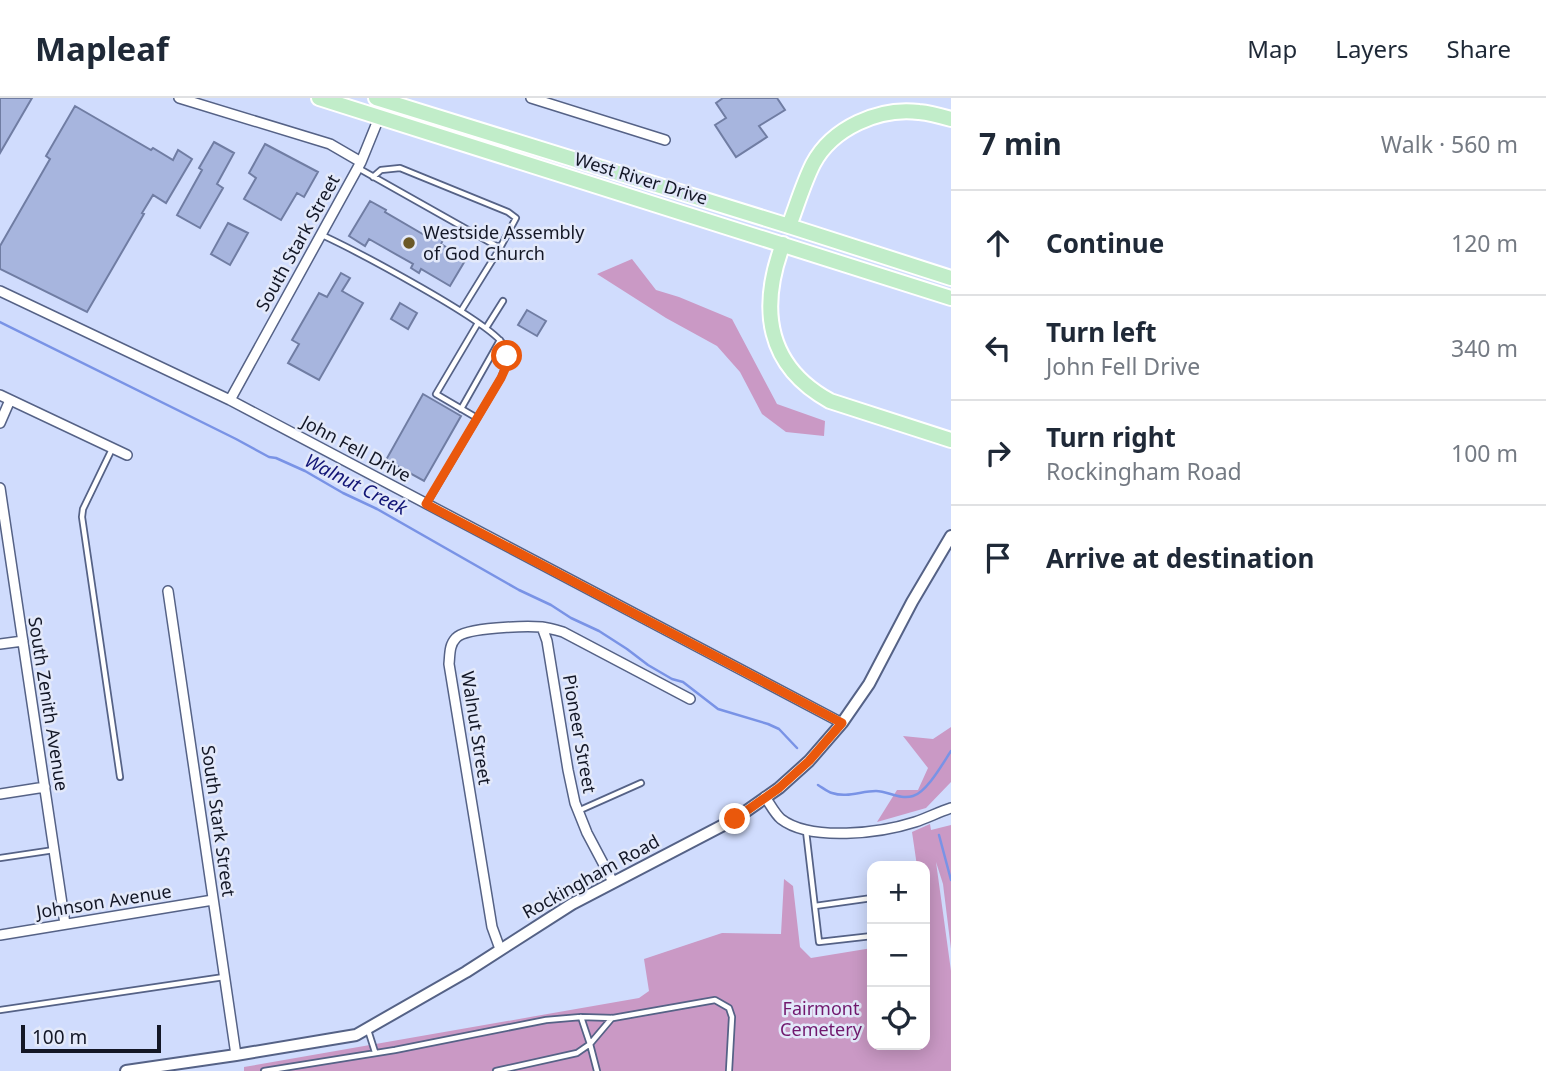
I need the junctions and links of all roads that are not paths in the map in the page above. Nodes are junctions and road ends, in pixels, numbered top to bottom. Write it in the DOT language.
graph roads {
  1 [pos="179,98"];
  2 [pos="319,98"];
  3 [pos="531,98"];
  4 [pos="383,99"];
  5 [pos="380,118"];
  6 [pos="951,119"];
  7 [pos="664,140"];
  8 [pos="360,165"];
  9 [pos="373,177"];
  10 [pos="789,226"];
  11 [pos="320,234"];
  12 [pos="783,244"];
  13 [pos="500,248"];
  14 [pos="951,278"];
  15 [pos="0,291"];
  16 [pos="951,298"];
  17 [pos="503,301"];
  18 [pos="461,311"];
  19 [pos="478,323"];
  20 [pos="486,328"];
  21 [pos="500,340"];
  22 [pos="0,395"];
  23 [pos="10,400"];
  24 [pos="230,400"];
  25 [pos="461,409"];
  26 [pos="477,418"];
  27 [pos="0,423"];
  28 [pos="951,440"];
  29 [pos="112,448"];
  30 [pos="127,455"];
  31 [pos="0,488"];
  32 [pos="426,504"];
  33 [pos="951,537"];
  34 [pos="168,591"];
  35 [pos="542,627"];
  36 [pos="23,641"];
  37 [pos="0,644"];
  38 [pos="690,699"];
  39 [pos="842,723"];
  40 [pos="120,777"];
  41 [pos="641,783"];
  42 [pos="45,787"];
  43 [pos="0,794"];
  44 [pos="765,797"];
  45 [pos="951,807"];
  46 [pos="578,811"];
  47 [pos="806,831"];
  48 [pos="54,850"];
  49 [pos="0,858"];
  50 [pos="613,882"];
  51 [pos="867,899"];
  52 [pos="214,900"];
  53 [pos="815,906"];
  54 [pos="65,924"];
  55 [pos="0,934"];
  56 [pos="867,937"];
  57 [pos="500,949"];
  58 [pos="225,977"];
  59 [pos="0,1010"];
  60 [pos="580,1017"];
  61 [pos="613,1018"];
  62 [pos="368,1028"];
  63 [pos="590,1044"];
  64 [pos="375,1052"];
  65 [pos="236,1055"];
  66 [pos="296,1068"];
  67 [pos="126,1071"];
  68 [pos="264,1071"];
  69 [pos="496,1071"];
  70 [pos="597,1071"];
  71 [pos="729,1071"];
  1 -- 8 [label="street"];
  2 -- 5 [label="main road, West River Drive"];
  3 -- 7 [label="street"];
  4 -- 5 [label="street, South Stark Street"];
  4 -- 10 [label="main road, West River Drive"];
  5 -- 8 [label="street, South Stark Street"];
  5 -- 12 [label="main road, West River Drive"];
  6 -- 10 [label="main road"];
  8 -- 9 [label="lane"];
  8 -- 11 [label="street, South Stark Street"];
  9 -- 13 [label="lane"];
  9 -- 13 [label="lane"];
  10 -- 14 [label="main road, West River Drive"];
  11 -- 18 [label="lane"];
  11 -- 24 [label="street, South Stark Street"];
  12 -- 16 [label="main road, West River Drive"];
  12 -- 28 [label="main road"];
  13 -- 18 [label="lane"];
  15 -- 24 [label="street, John Fell Drive"];
  17 -- 20 [label="lane"];
  18 -- 19 [label="lane"];
  19 -- 20 [label="lane"];
  19 -- 25 [label="lane"];
  20 -- 21 [label="lane"];
  21 -- 25 [label="lane"];
  21 -- 26 [label="lane"];
  22 -- 23 [label="street"];
  23 -- 27 [label="street"];
  23 -- 29 [label="street"];
  24 -- 32 [label="street, John Fell Drive"];
  25 -- 26 [label="lane"];
  26 -- 32 [label="lane"];
  29 -- 30 [label="street"];
  29 -- 40 [label="lane"];
  31 -- 36 [label="street, South Zenith Avenue"];
  32 -- 39 [label="street, John Fell Drive"];
  33 -- 39 [label="street, Rockingham Road"];
  34 -- 52 [label="street, South Stark Street"];
  35 -- 38 [label="street, Walnut Street"];
  35 -- 46 [label="street, Pioneer Street"];
  35 -- 57 [label="street, Walnut Street"];
  36 -- 37 [label="street"];
  36 -- 42 [label="street, South Zenith Avenue"];
  39 -- 44 [label="street, Rockingham Road"];
  41 -- 46 [label="lane"];
  42 -- 43 [label="street"];
  42 -- 48 [label="street, South Zenith Avenue"];
  44 -- 47 [label="street"];
  44 -- 50 [label="street, Rockingham Road"];
  45 -- 47 [label="street"];
  46 -- 50 [label="street, Pioneer Street"];
  47 -- 53 [label="lane"];
  48 -- 49 [label="lane"];
  48 -- 54 [label="street, South Zenith Avenue"];
  50 -- 57 [label="street, Rockingham Road"];
  51 -- 53 [label="lane"];
  52 -- 54 [label="street, Johnson Avenue"];
  52 -- 58 [label="street, South Stark Street"];
  53 -- 56 [label="lane"];
  54 -- 55 [label="street, Johnson Avenue"];
  57 -- 62 [label="street, Rockingham Road"];
  58 -- 59 [label="lane"];
  58 -- 65 [label="street, South Stark Street"];
  60 -- 61 [label="lane"];
  60 -- 63 [label="lane"];
  60 -- 64 [label="lane"];
  61 -- 63 [label="lane"];
  61 -- 71 [label="lane"];
  62 -- 64 [label="lane"];
  62 -- 65 [label="street, Rockingham Road"];
  63 -- 69 [label="lane"];
  63 -- 70 [label="lane"];
  64 -- 66 [label="lane"];
  65 -- 67 [label="street, Rockingham Road"];
  66 -- 68 [label="lane"];
}
